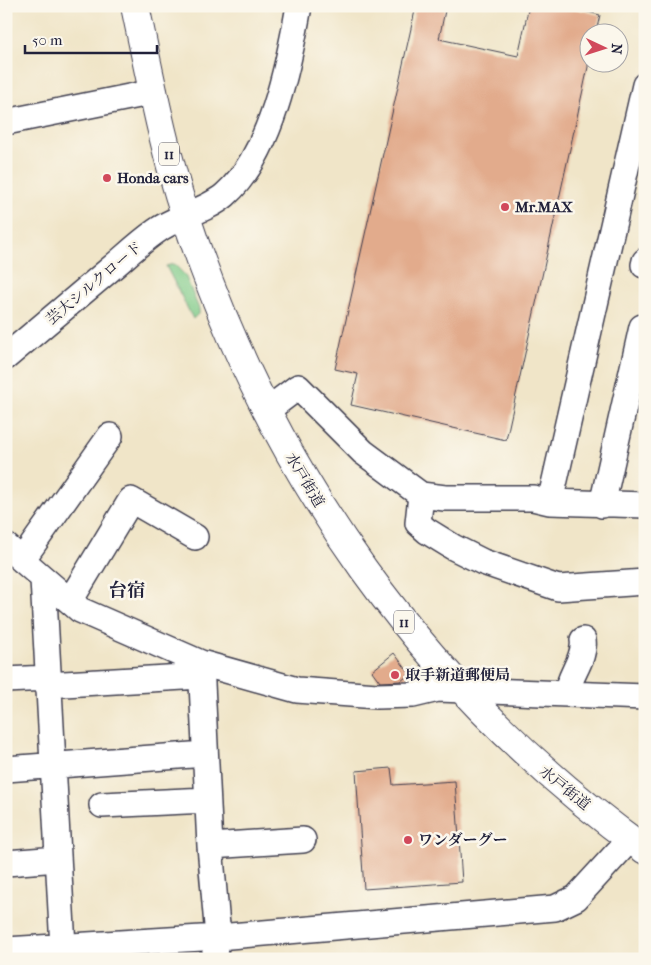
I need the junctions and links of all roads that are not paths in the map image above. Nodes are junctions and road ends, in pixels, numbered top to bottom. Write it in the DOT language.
graph roads {
  1 [pos="135,6"];
  2 [pos="299,6"];
  3 [pos="645,85"];
  4 [pos="154,92"];
  5 [pos="6,122"];
  6 [pos="639,138"];
  7 [pos="185,215"];
  8 [pos="645,328"];
  9 [pos="6,357"];
  10 [pos="266,411"];
  11 [pos="110,436"];
  12 [pos="421,495"];
  13 [pos="550,502"];
  14 [pos="645,504"];
  15 [pos="602,505"];
  16 [pos="195,537"];
  17 [pos="14,553"];
  18 [pos="43,579"];
  19 [pos="645,582"];
  20 [pos="70,602"];
  21 [pos="583,640"];
  22 [pos="201,669"];
  23 [pos="6,680"];
  24 [pos="47,681"];
  25 [pos="461,690"];
  26 [pos="568,693"];
  27 [pos="645,697"];
  28 [pos="205,754"];
  29 [pos="52,767"];
  30 [pos="6,769"];
  31 [pos="207,800"];
  32 [pos="102,806"];
  33 [pos="303,840"];
  34 [pos="638,845"];
  35 [pos="210,846"];
  36 [pos="58,859"];
  37 [pos="6,863"];
  38 [pos="63,947"];
  39 [pos="216,948"];
  40 [pos="6,950"];
  1 -- 4 [label="main road, 水戸街道 / 11"];
  2 -- 7 [label="street, 芸大シルクロード"];
  3 -- 6 [label="street"];
  4 -- 5 [label="street"];
  4 -- 7 [label="main road, 水戸街道 / 11"];
  6 -- 13 [label="street"];
  7 -- 9 [label="street, 芸大シルクロード"];
  7 -- 10 [label="main road, 水戸街道 / 11"];
  8 -- 15 [label="street"];
  10 -- 12 [label="street"];
  10 -- 25 [label="main road, 水戸街道 / 11"];
  11 -- 17 [label="street"];
  12 -- 13 [label="street"];
  12 -- 19 [label="street"];
  13 -- 15 [label="street"];
  14 -- 15 [label="street"];
  16 -- 20 [label="street"];
  17 -- 18 [label="street"];
  18 -- 20 [label="street"];
  18 -- 24 [label="street"];
  20 -- 22 [label="street"];
  21 -- 26 [label="street"];
  22 -- 24 [label="street"];
  22 -- 25 [label="street"];
  22 -- 28 [label="street"];
  23 -- 24 [label="street"];
  24 -- 29 [label="street"];
  25 -- 26 [label="street"];
  25 -- 34 [label="main road, 水戸街道 / 11"];
  26 -- 27 [label="street"];
  28 -- 29 [label="street"];
  28 -- 31 [label="street"];
  29 -- 30 [label="street"];
  29 -- 36 [label="street"];
  31 -- 32 [label="street"];
  31 -- 35 [label="street"];
  33 -- 35 [label="street"];
  34 -- 39 [label="street"];
  35 -- 39 [label="street"];
  36 -- 37 [label="street"];
  36 -- 38 [label="street"];
  38 -- 39 [label="street"];
  38 -- 40 [label="street"];
}
